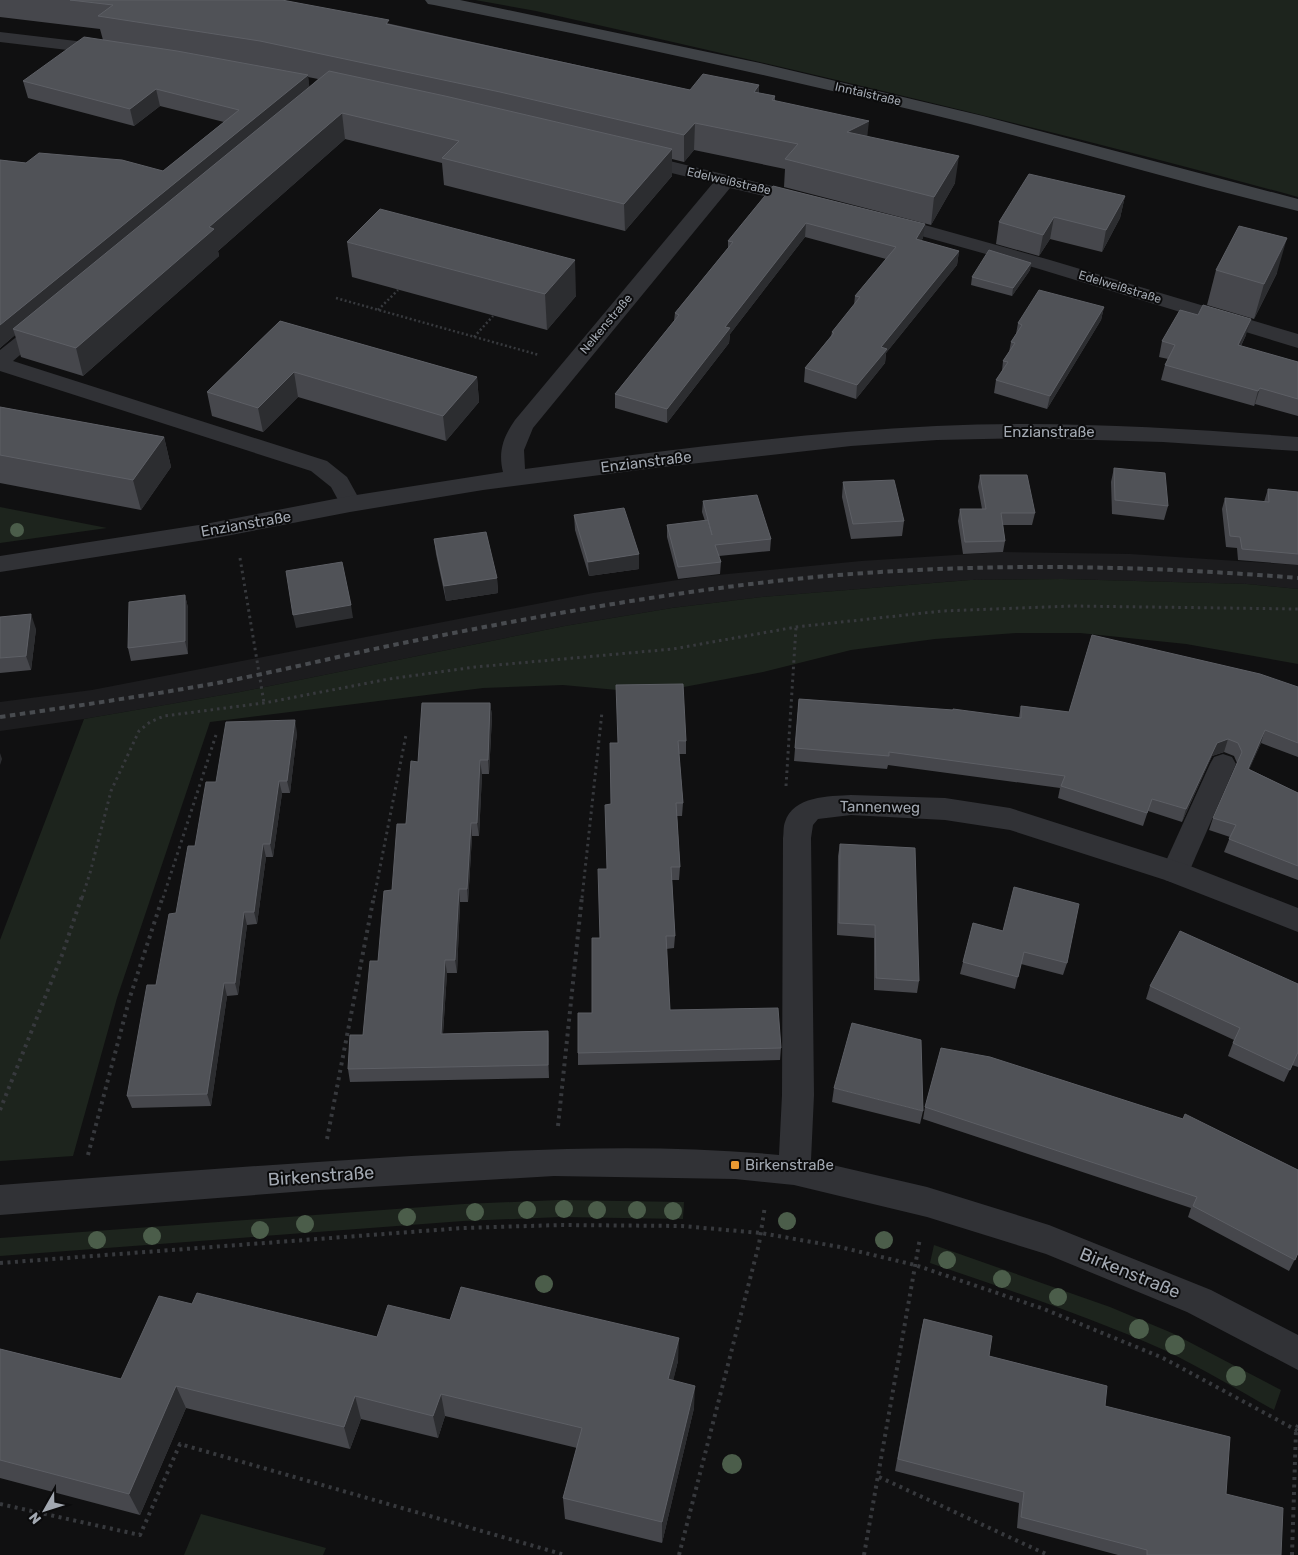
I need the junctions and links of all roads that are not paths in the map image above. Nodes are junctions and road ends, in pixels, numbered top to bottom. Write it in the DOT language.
graph roads {
  1 [pos="434,0"];
  2 [pos="0,36"];
  3 [pos="132,53"];
  4 [pos="623,156"];
  5 [pos="726,180"];
  6 [pos="821,203"];
  7 [pos="1298,205"];
  8 [pos="875,217"];
  9 [pos="61,310"];
  10 [pos="1298,341"];
  11 [pos="0,363"];
  12 [pos="1298,444"];
  13 [pos="516,478"];
  14 [pos="351,504"];
  15 [pos="0,564"];
  16 [pos="1223,764"];
  17 [pos="1175,872"];
  18 [pos="1298,920"];
  19 [pos="782,1170"];
  20 [pos="0,1200"];
  21 [pos="1298,1353"];
  1 -- 7 [label="main road, Inntalstraße"];
  2 -- 3 [label="street"];
  4 -- 5 [label="street, Edelweißstraße"];
  5 -- 6 [label="street, Edelweißstraße"];
  5 -- 13 [label="street, Nelkenstraße"];
  8 -- 10 [label="street, Edelweißstraße"];
  9 -- 11 [label="lane"];
  11 -- 14 [label="lane"];
  12 -- 13 [label="street, Enzianstraße"];
  13 -- 14 [label="street, Enzianstraße"];
  14 -- 15 [label="street, Enzianstraße"];
  16 -- 17 [label="lane"];
  17 -- 18 [label="street, Tannenweg"];
  17 -- 19 [label="street, Tannenweg"];
  19 -- 20 [label="street, Birkenstraße"];
  19 -- 21 [label="street, Birkenstraße"];
}
